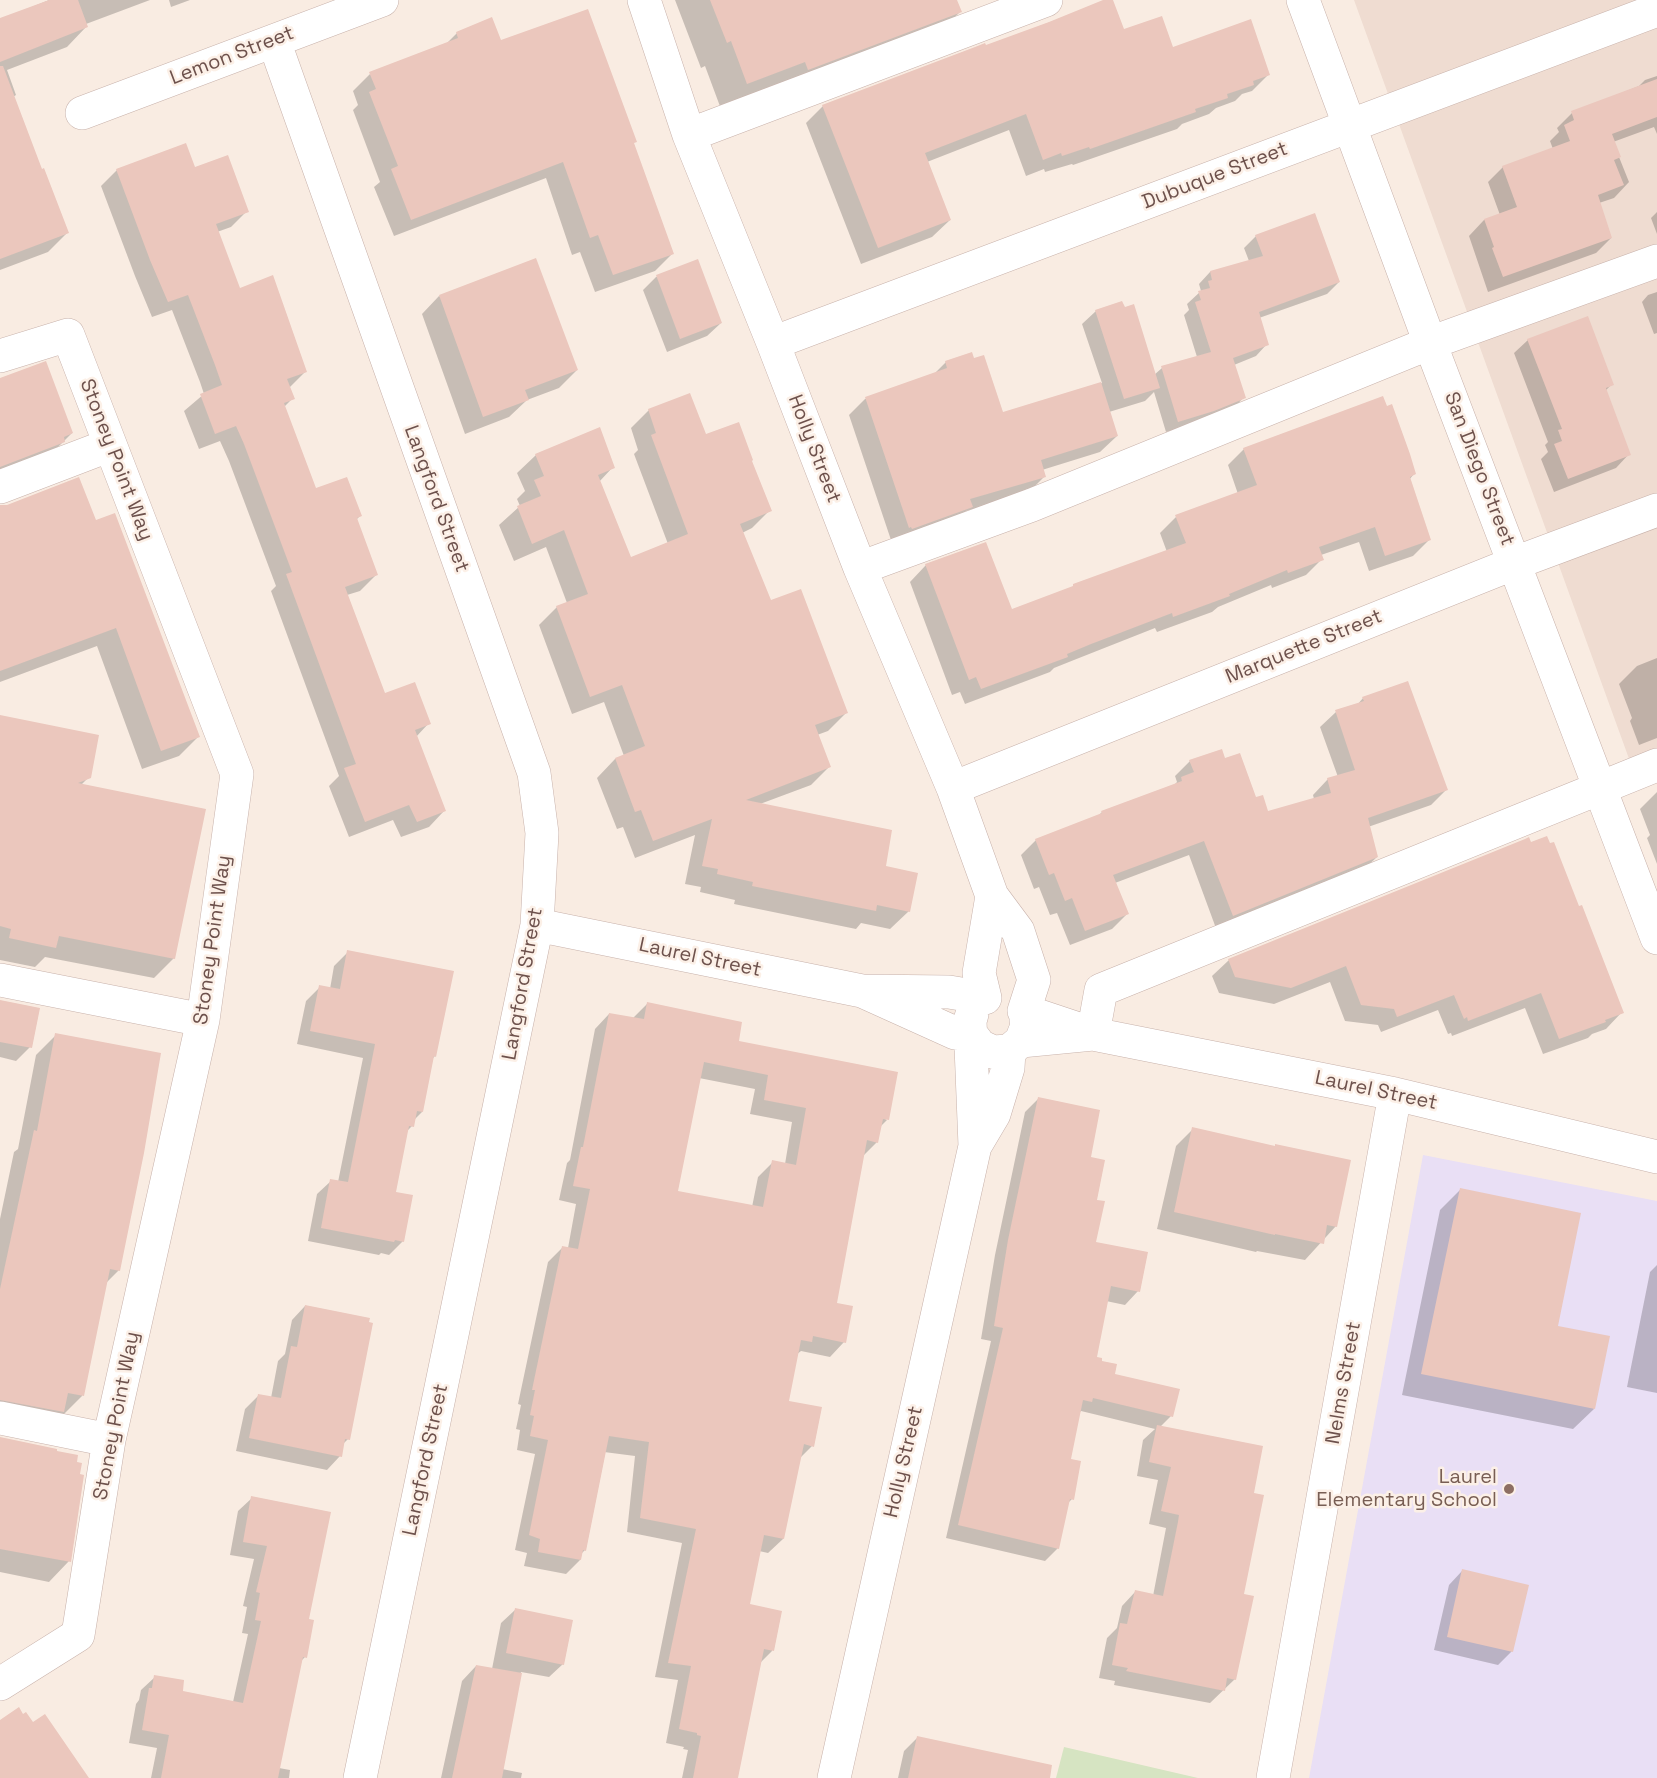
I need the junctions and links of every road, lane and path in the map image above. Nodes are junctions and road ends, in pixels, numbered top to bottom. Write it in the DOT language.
graph roads {
  1 [pos="382,0"];
  2 [pos="644,0"];
  3 [pos="1046,0"];
  4 [pos="1303,0"];
  5 [pos="1657,10"];
  6 [pos="274,41"];
  7 [pos="82,113"];
  8 [pos="1349,125"];
  9 [pos="689,135"];
  10 [pos="1657,261"];
  11 [pos="773,343"];
  12 [pos="1430,343"];
  13 [pos="0,356"];
  14 [pos="110,445"];
  15 [pos="0,487"];
  16 [pos="1657,510"];
  17 [pos="1515,563"];
  18 [pos="860,568"];
  19 [pos="1657,765"];
  20 [pos="1599,787"];
  21 [pos="953,788"];
  22 [pos="992,896"];
  23 [pos="537,925"];
  24 [pos="1657,938"];
  25 [pos="0,980"];
  26 [pos="862,992"];
  27 [pos="985,998"];
  28 [pos="203,1020"];
  29 [pos="971,1034"];
  30 [pos="1018,1034"];
  31 [pos="1093,1034"];
  32 [pos="1395,1094"];
  33 [pos="975,1146"];
  34 [pos="1657,1157"];
  35 [pos="0,1418"];
  36 [pos="109,1440"];
  37 [pos="0,1684"];
  38 [pos="360,1778"];
  39 [pos="834,1778"];
  40 [pos="1273,1778"];
  1 -- 6 [label="street, Lemon Street"];
  2 -- 9 [label="street, Holly Street"];
  3 -- 9 [label="street"];
  4 -- 8 [label="street, San Diego Street"];
  5 -- 8 [label="street, Dubuque Street"];
  6 -- 7 [label="street, Lemon Street"];
  6 -- 23 [label="street, Langford Street"];
  8 -- 11 [label="street, Dubuque Street"];
  8 -- 12 [label="street, San Diego Street"];
  9 -- 11 [label="street, Holly Street"];
  10 -- 12 [label="street"];
  11 -- 18 [label="street, Holly Street"];
  12 -- 17 [label="street, San Diego Street"];
  12 -- 18 [label="street"];
  13 -- 14 [label="street, Stoney Point Way"];
  14 -- 15 [label="street"];
  14 -- 28 [label="street, Stoney Point Way"];
  16 -- 17 [label="street, Marquette Street"];
  17 -- 20 [label="street, San Diego Street"];
  17 -- 21 [label="street, Marquette Street"];
  18 -- 21 [label="street, Holly Street"];
  19 -- 20 [label="street"];
  20 -- 24 [label="street, San Diego Street"];
  20 -- 31 [label="street"];
  21 -- 22 [label="street, Holly Street"];
  22 -- 27 [label="street, Holly Street"];
  22 -- 30 [label="street, Holly Street"];
  23 -- 26 [label="street, Laurel Street"];
  23 -- 38 [label="street, Langford Street"];
  25 -- 28 [label="street"];
  26 -- 27 [label="street, Laurel Street"];
  26 -- 29 [label="street, Laurel Street"];
  27 -- 29 [label="street"];
  27 -- 30 [label="street, Laurel Street"];
  28 -- 36 [label="street, Stoney Point Way"];
  29 -- 30 [label="street, Laurel Street"];
  29 -- 33 [label="street, Holly Street"];
  30 -- 31 [label="street, Laurel Street"];
  30 -- 33 [label="street, Holly Street"];
  31 -- 32 [label="street, Laurel Street"];
  32 -- 34 [label="street, Laurel Street"];
  32 -- 40 [label="street, Nelms Street"];
  33 -- 39 [label="street, Holly Street"];
  35 -- 36 [label="street"];
  36 -- 37 [label="street, Stoney Point Way"];
}
